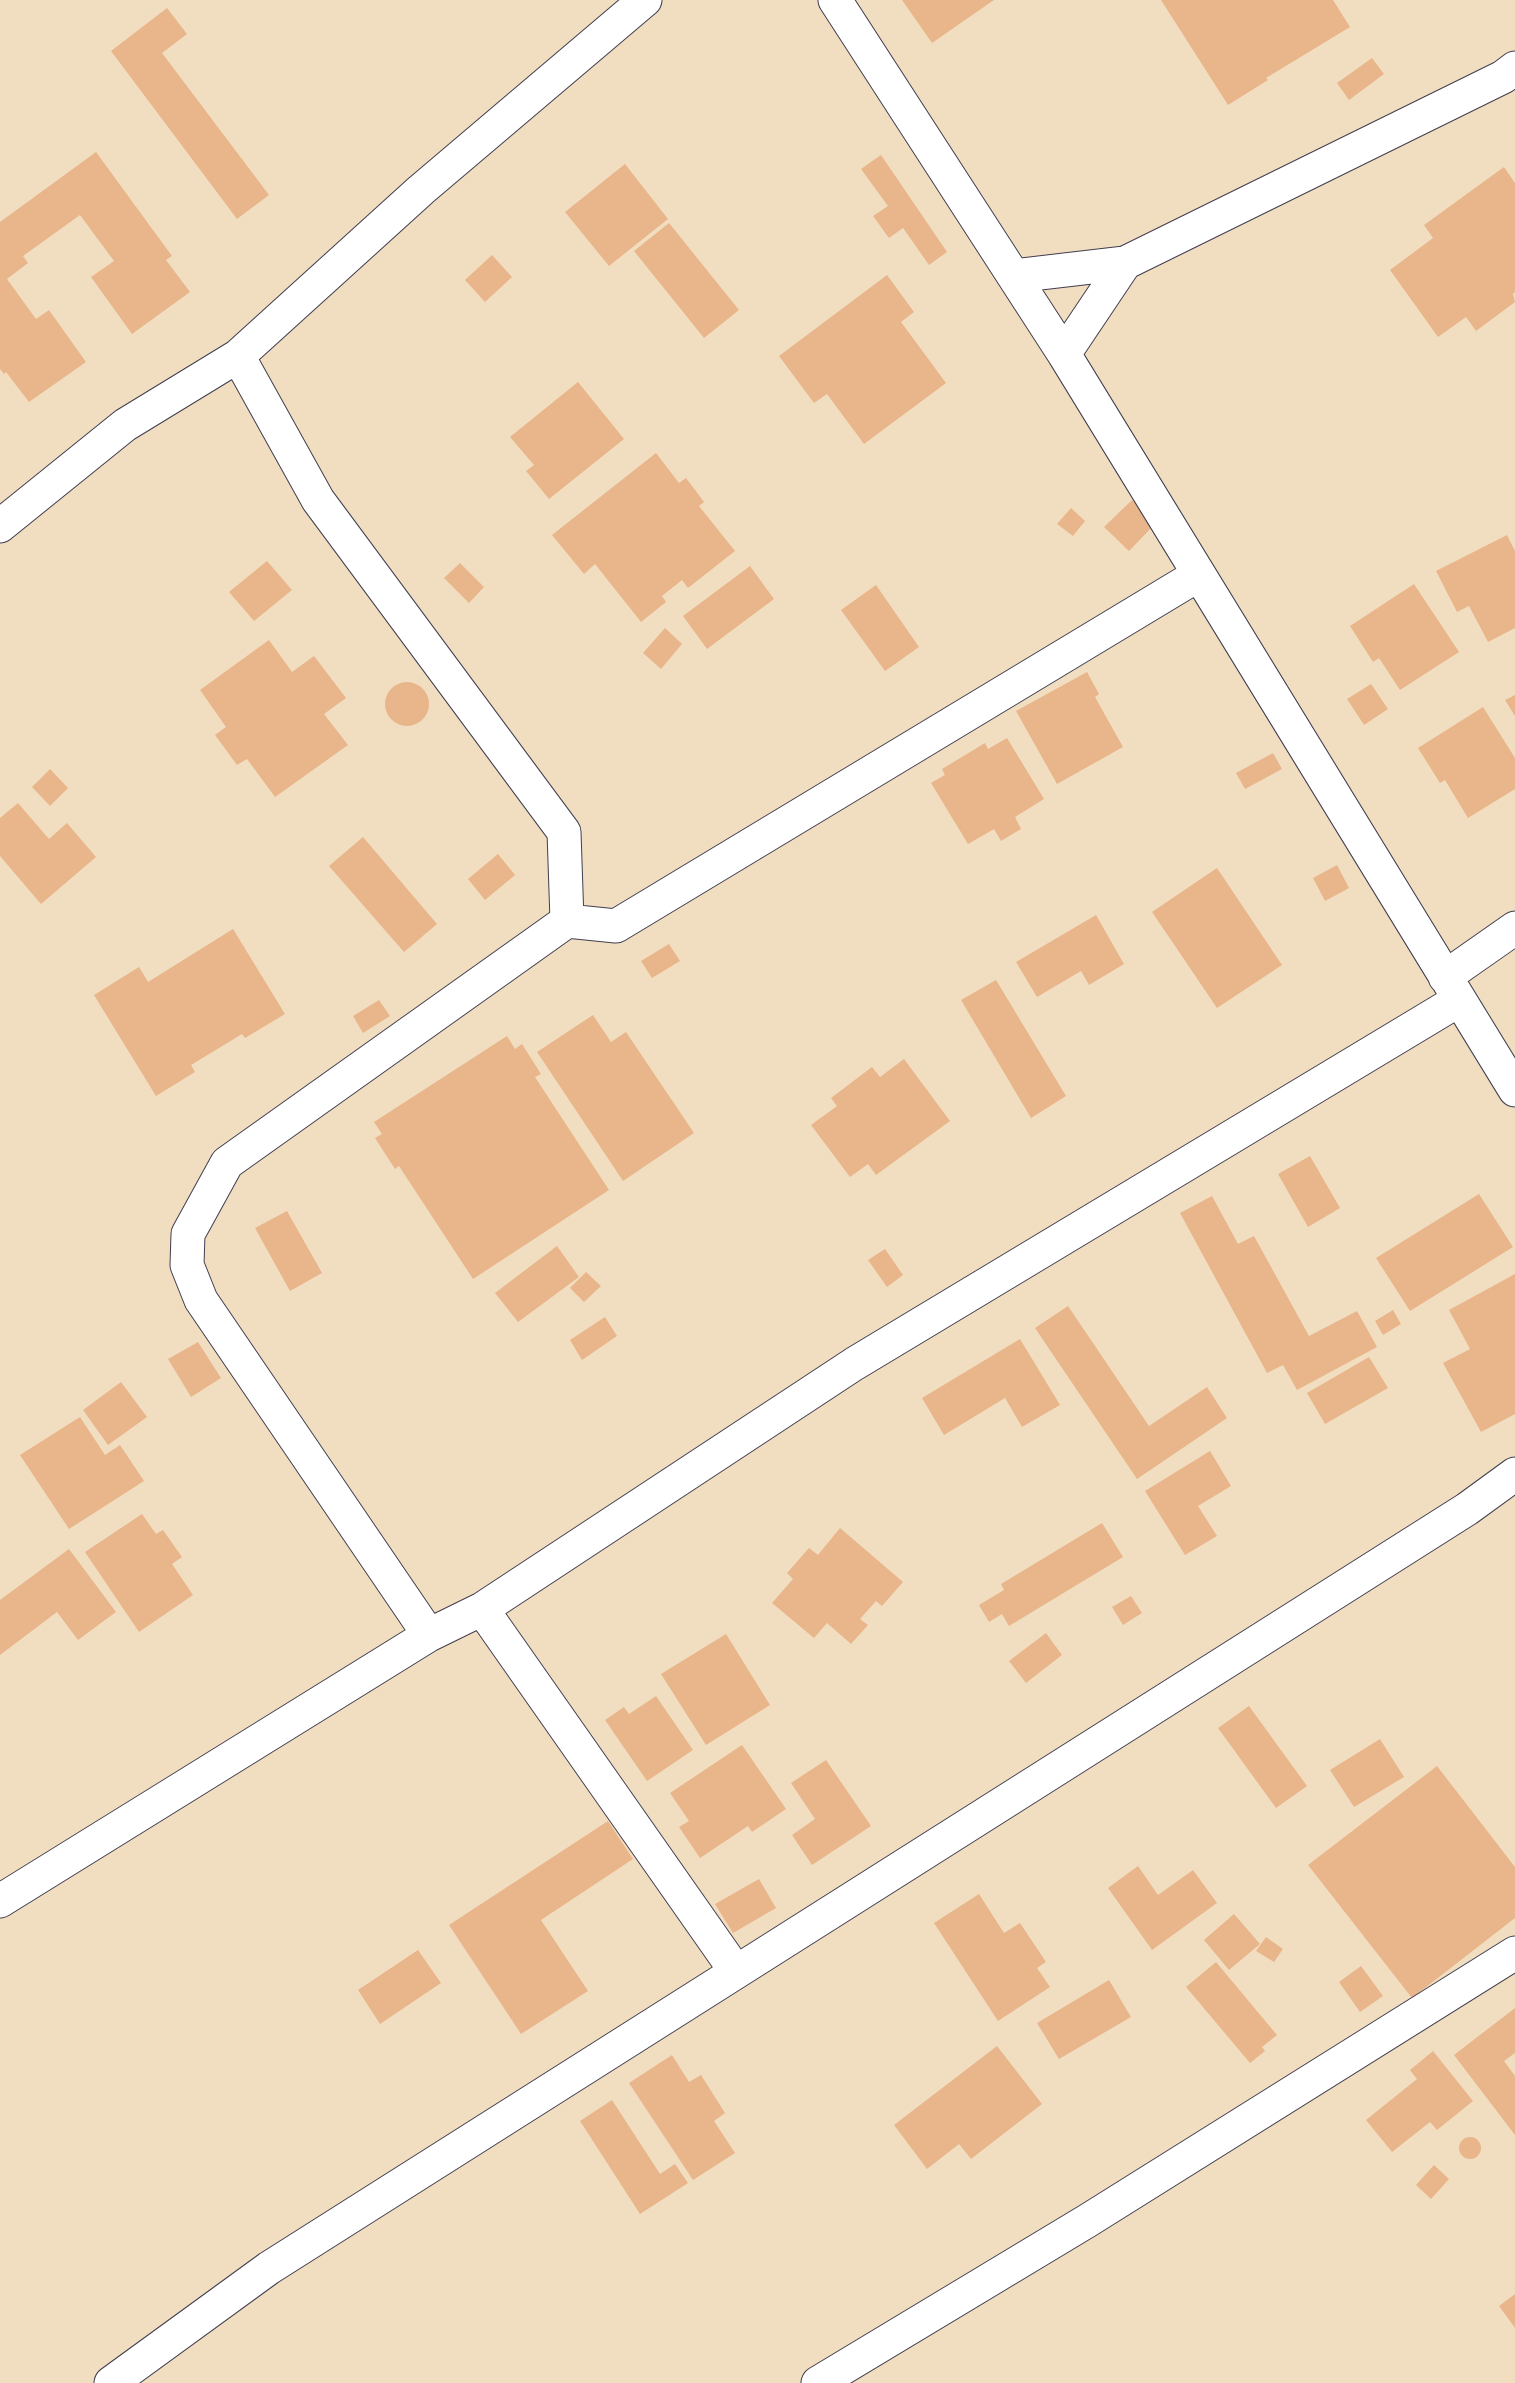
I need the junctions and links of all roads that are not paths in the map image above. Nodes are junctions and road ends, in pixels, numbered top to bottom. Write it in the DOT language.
graph roads {
  1 [pos="645,0"];
  2 [pos="835,0"];
  3 [pos="1515,68"];
  4 [pos="1125,263"];
  5 [pos="1014,276"];
  6 [pos="1064,354"];
  7 [pos="238,356"];
  8 [pos="0,526"];
  9 [pos="1198,575"];
  10 [pos="567,921"];
  11 [pos="1515,928"];
  12 [pos="1452,988"];
  13 [pos="1515,1090"];
  14 [pos="1515,1474"];
  15 [pos="482,1609"];
  16 [pos="429,1635"];
  17 [pos="0,1900"];
  18 [pos="1515,1953"];
  19 [pos="735,1970"];
  20 [pos="111,2383"];
  21 [pos="818,2383"];
  1 -- 7 [label="street"];
  2 -- 5 [label="street"];
  3 -- 4 [label="street"];
  4 -- 5 [label="street"];
  4 -- 6 [label="street"];
  5 -- 6 [label="street"];
  6 -- 9 [label="street"];
  7 -- 8 [label="street"];
  7 -- 10 [label="street"];
  9 -- 10 [label="street"];
  9 -- 12 [label="street"];
  10 -- 16 [label="street"];
  11 -- 12 [label="street"];
  12 -- 13 [label="street"];
  12 -- 15 [label="street"];
  14 -- 19 [label="street"];
  15 -- 16 [label="street"];
  15 -- 19 [label="street"];
  16 -- 17 [label="street"];
  18 -- 21 [label="street"];
  19 -- 20 [label="street"];
}
